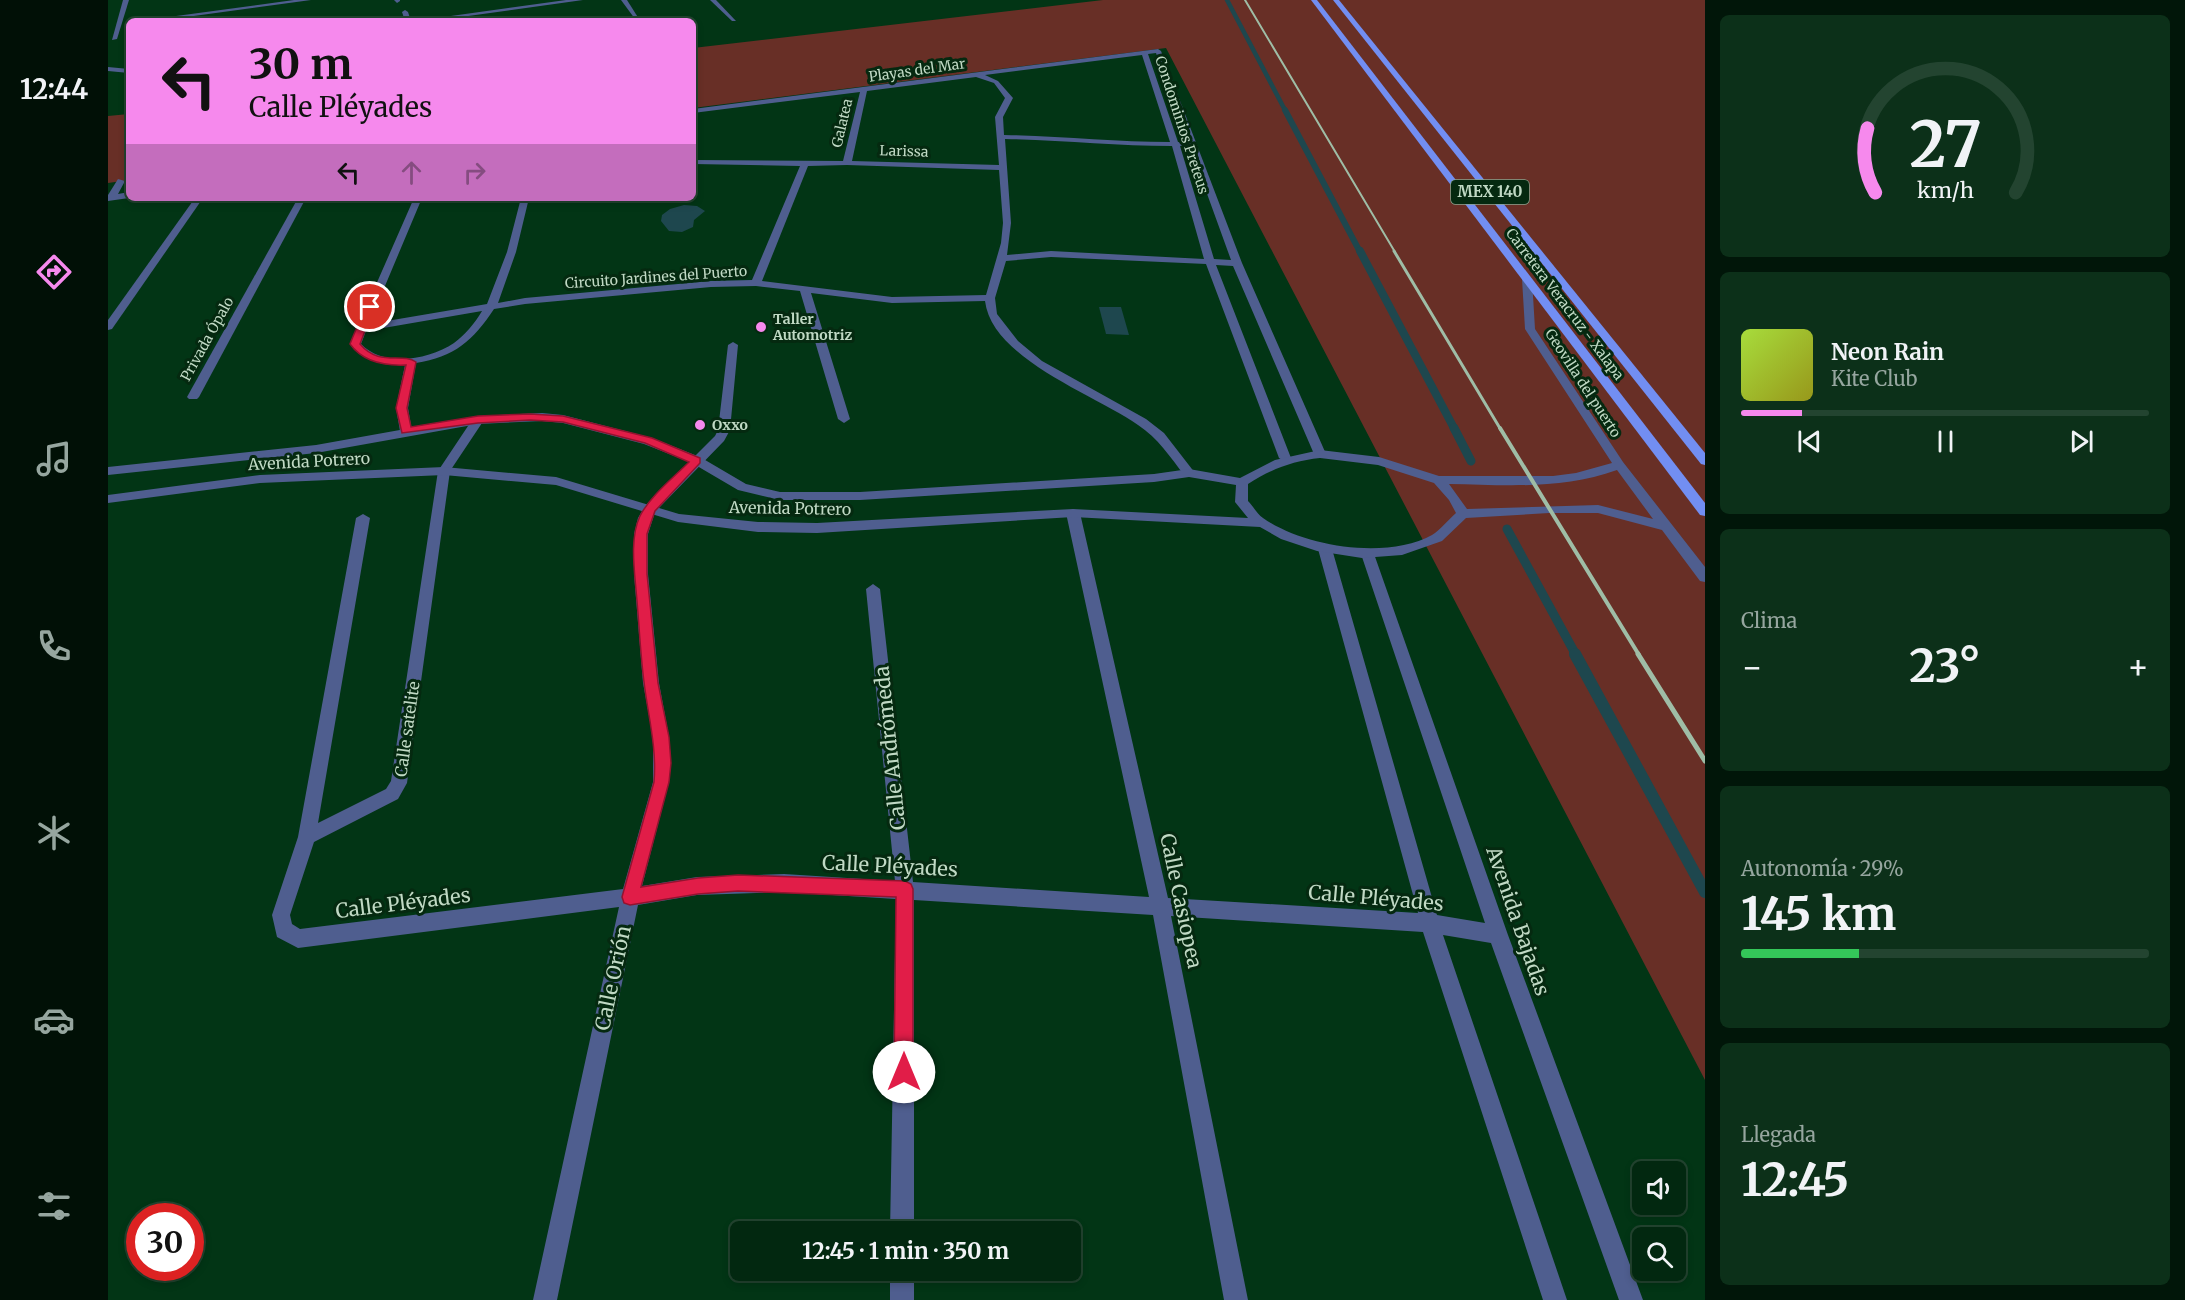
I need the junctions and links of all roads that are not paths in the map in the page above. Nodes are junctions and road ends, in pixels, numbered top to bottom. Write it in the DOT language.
graph roads {
  1 [pos="126,0"];
  2 [pos="308,0"];
  3 [pos="580,0"];
  4 [pos="624,0"];
  5 [pos="713,0"];
  6 [pos="1314,0"];
  7 [pos="1336,0"];
  8 [pos="528,4"];
  9 [pos="261,6"];
  10 [pos="405,12"];
  11 [pos="534,14"];
  12 [pos="166,18"];
  13 [pos="407,18"];
  14 [pos="443,18"];
  15 [pos="637,18"];
  16 [pos="734,20"];
  17 [pos="126,23"];
  18 [pos="119,24"];
  19 [pos="114,39"];
  20 [pos="1144,52"];
  21 [pos="108,69"];
  22 [pos="126,71"];
  23 [pos="976,74"];
  24 [pos="864,90"];
  25 [pos="696,111"];
  26 [pos="1001,137"];
  27 [pos="1175,144"];
  28 [pos="1194,144"];
  29 [pos="696,162"];
  30 [pos="847,162"];
  31 [pos="805,164"];
  32 [pos="1002,168"];
  33 [pos="121,181"];
  34 [pos="126,195"];
  35 [pos="110,198"];
  36 [pos="197,201"];
  37 [pos="300,201"];
  38 [pos="417,201"];
  39 [pos="524,201"];
  40 [pos="1002,258"];
  41 [pos="1210,262"];
  42 [pos="1237,263"];
  43 [pos="1527,279"];
  44 [pos="756,284"];
  45 [pos="805,291"];
  46 [pos="990,298"];
  47 [pos="490,306"];
  48 [pos="108,327"];
  49 [pos="360,329"];
  50 [pos="733,345"];
  51 [pos="411,362"];
  52 [pos="193,397"];
  53 [pos="844,419"];
  54 [pos="478,420"];
  55 [pos="406,431"];
  56 [pos="1320,454"];
  57 [pos="1286,458"];
  58 [pos="696,460"];
  59 [pos="1705,461"];
  60 [pos="1619,465"];
  61 [pos="108,471"];
  62 [pos="444,471"];
  63 [pos="1190,473"];
  64 [pos="1438,480"];
  65 [pos="1242,482"];
  66 [pos="108,499"];
  67 [pos="651,508"];
  68 [pos="1705,512"];
  69 [pos="1073,513"];
  70 [pos="1462,514"];
  71 [pos="363,518"];
  72 [pos="1262,523"];
  73 [pos="1666,527"];
  74 [pos="1325,549"];
  75 [pos="1368,554"];
  76 [pos="1705,577"];
  77 [pos="873,589"];
  78 [pos="307,837"];
  79 [pos="905,889"];
  80 [pos="630,897"];
  81 [pos="1160,905"];
  82 [pos="1430,923"];
  83 [pos="1498,935"];
  84 [pos="903,1221"];
  85 [pos="902,1281"];
  86 [pos="545,1300"];
  87 [pos="902,1300"];
  88 [pos="1236,1300"];
  89 [pos="1555,1300"];
  90 [pos="1631,1300"];
  1 -- 18 [label="street"];
  2 -- 9 [label="street"];
  3 -- 8 [label="street"];
  4 -- 15 [label="street"];
  5 -- 16 [label="street"];
  6 -- 43 [label="main road, Carretera Veracruz - Xalapa / MEX 140"];
  7 -- 59 [label="main road, Carretera Veracruz - Xalapa / MEX 140"];
  8 -- 11 [label="street"];
  8 -- 14 [label="street"];
  9 -- 12 [label="street"];
  10 -- 13 [label="street"];
  17 -- 18 [label="street"];
  18 -- 19 [label="street"];
  20 -- 23 [label="street, Playas del Mar"];
  20 -- 27 [label="street, Condominios Preteus"];
  20 -- 28 [label="street, Condominios Preteus"];
  21 -- 22 [label="street"];
  23 -- 24 [label="street, Playas del Mar"];
  23 -- 26 [label="street"];
  24 -- 25 [label="street, Playas del Mar"];
  24 -- 30 [label="street, Galatea"];
  26 -- 27 [label="street"];
  26 -- 32 [label="street"];
  27 -- 28 [label="street"];
  27 -- 41 [label="street, Condominios Preteus"];
  28 -- 42 [label="street, Condominios Preteus"];
  29 -- 31 [label="street, Larissa"];
  30 -- 31 [label="street, Larissa"];
  30 -- 32 [label="street, Larissa"];
  31 -- 44 [label="street"];
  32 -- 40 [label="street"];
  33 -- 35 [label="street"];
  34 -- 35 [label="street"];
  36 -- 48 [label="street"];
  37 -- 52 [label="street, Privada Ópalo"];
  38 -- 49 [label="street"];
  39 -- 47 [label="street"];
  40 -- 41 [label="street"];
  40 -- 46 [label="street"];
  41 -- 42 [label="street"];
  41 -- 57 [label="street, Condominios Preteus"];
  42 -- 56 [label="street, Condominios Preteus"];
  43 -- 60 [label="street, Geovilla del puerto"];
  43 -- 68 [label="main road, Carretera Veracruz - Xalapa / MEX 140"];
  44 -- 45 [label="street, Circuito Jardines del Puerto"];
  44 -- 47 [label="street, Circuito Jardines del Puerto"];
  45 -- 46 [label="street, Circuito Jardines del Puerto"];
  45 -- 53 [label="street"];
  46 -- 63 [label="street"];
  47 -- 49 [label="street, Circuito Jardines del Puerto"];
  47 -- 51 [label="street"];
  49 -- 51 [label="street"];
  50 -- 58 [label="street, Calle Orión"];
  51 -- 55 [label="street"];
  54 -- 55 [label="street, Avenida Potrero"];
  54 -- 58 [label="street, Avenida Potrero"];
  54 -- 62 [label="street"];
  55 -- 61 [label="street, Avenida Potrero"];
  56 -- 57 [label="street"];
  56 -- 64 [label="street"];
  57 -- 65 [label="street"];
  58 -- 63 [label="street, Avenida Potrero"];
  58 -- 67 [label="street, Calle Orión"];
  60 -- 64 [label="street"];
  60 -- 73 [label="street, Geovilla del puerto"];
  62 -- 66 [label="street, Avenida Potrero"];
  62 -- 67 [label="street, Avenida Potrero"];
  62 -- 78 [label="street, Calle satelite"];
  63 -- 65 [label="street"];
  64 -- 70 [label="street"];
  65 -- 72 [label="street"];
  67 -- 69 [label="street, Avenida Potrero"];
  67 -- 80 [label="street, Calle Orión"];
  69 -- 72 [label="street, Avenida Potrero"];
  69 -- 81 [label="street, Calle Casiopea"];
  70 -- 73 [label="street"];
  70 -- 75 [label="street"];
  71 -- 78 [label="street"];
  72 -- 74 [label="street"];
  73 -- 76 [label="street, Geovilla del puerto"];
  74 -- 75 [label="street"];
  74 -- 82 [label="street"];
  75 -- 83 [label="street, Avenida Bajadas"];
  77 -- 79 [label="street, Calle Andrómeda"];
  78 -- 80 [label="street, Calle Pléyades"];
  79 -- 80 [label="street, Calle Pléyades"];
  79 -- 81 [label="street, Calle Pléyades"];
  79 -- 84 [label="street, Calle Andrómeda"];
  80 -- 86 [label="street, Calle Orión"];
  81 -- 82 [label="street, Calle Pléyades"];
  81 -- 88 [label="street, Calle Casiopea"];
  82 -- 83 [label="street, Calle Pléyades"];
  82 -- 89 [label="street"];
  83 -- 90 [label="street, Avenida Bajadas"];
  85 -- 87 [label="street"];
}
